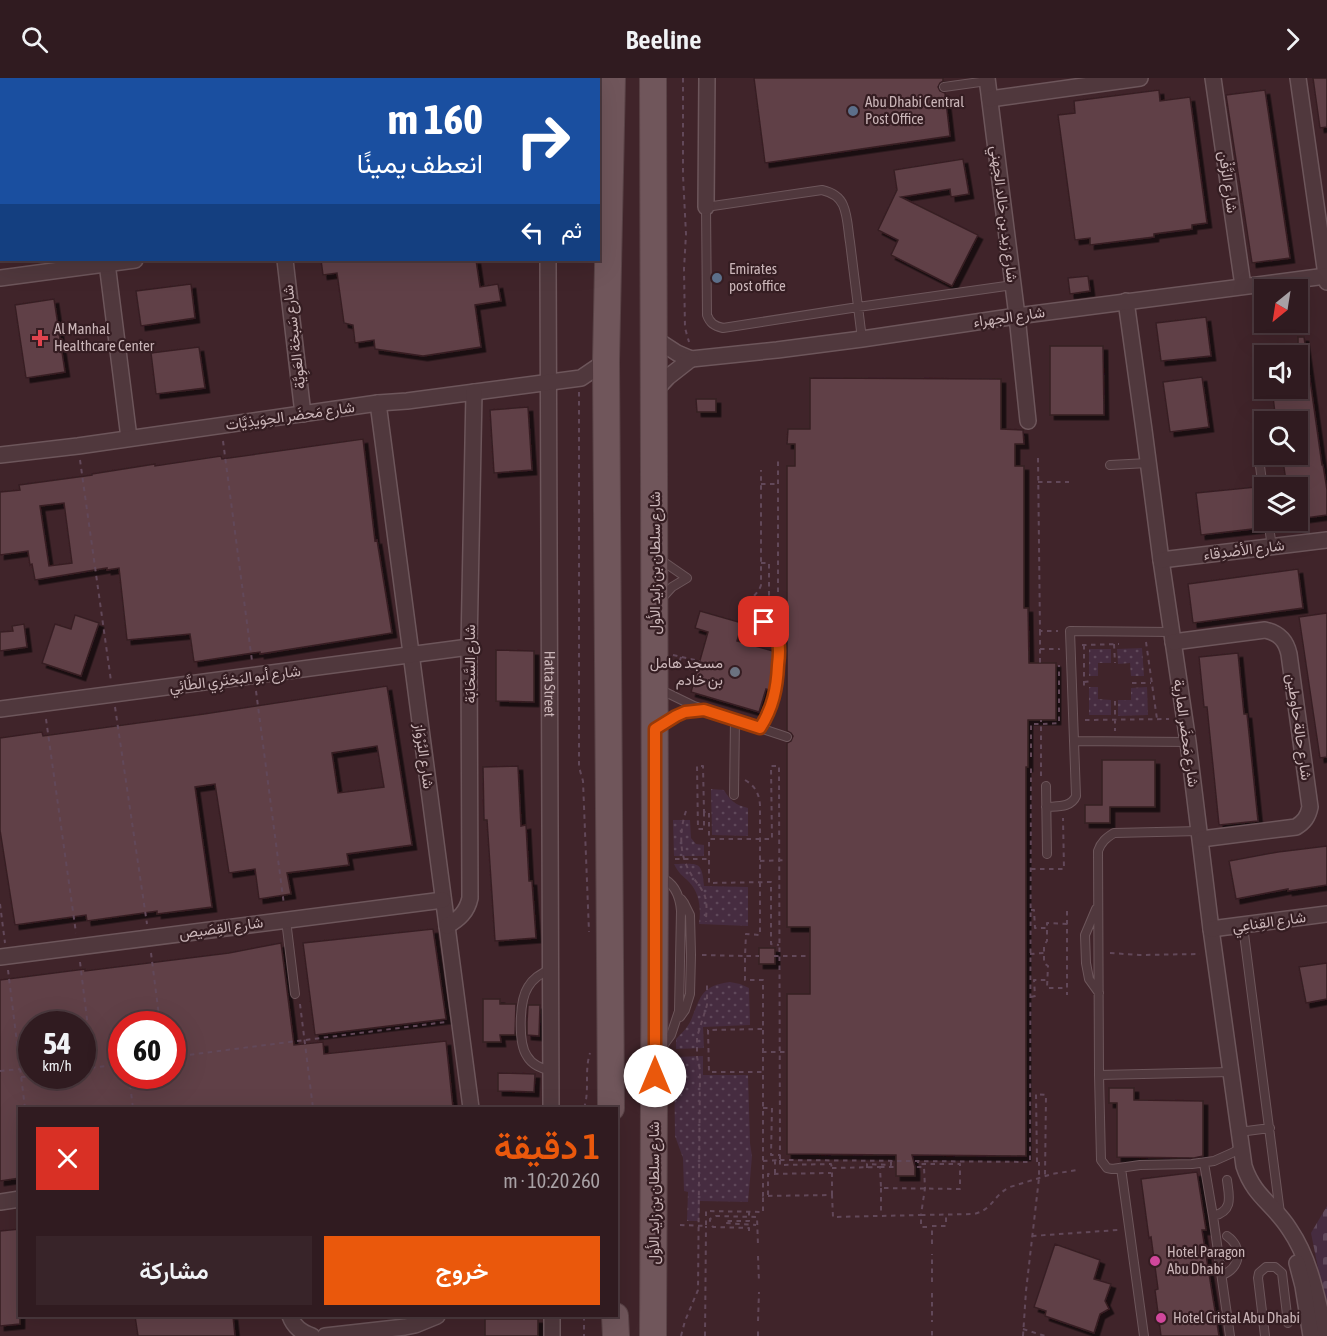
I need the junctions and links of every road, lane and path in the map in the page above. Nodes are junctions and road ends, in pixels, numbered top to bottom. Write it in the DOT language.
graph roads {
  1 [pos="612,78"];
  2 [pos="653,78"];
  3 [pos="683,78"];
  4 [pos="707,78"];
  5 [pos="1140,78"];
  6 [pos="1213,78"];
  7 [pos="1298,78"];
  8 [pos="987,79"];
  9 [pos="1075,83"];
  10 [pos="944,87"];
  11 [pos="990,99"];
  12 [pos="706,207"];
  13 [pos="126,261"];
  14 [pos="285,261"];
  15 [pos="548,261"];
  16 [pos="107,263"];
  17 [pos="0,278"];
  18 [pos="1327,279"];
  19 [pos="1013,285"];
  20 [pos="1243,286"];
  21 [pos="1126,301"];
  22 [pos="858,307"];
  23 [pos="1017,316"];
  24 [pos="654,338"];
  25 [pos="862,339"];
  26 [pos="690,353"];
  27 [pos="606,360"];
  28 [pos="548,382"];
  29 [pos="581,382"];
  30 [pos="606,387"];
  31 [pos="474,392"];
  32 [pos="654,392"];
  33 [pos="378,403"];
  34 [pos="303,414"];
  35 [pos="1028,421"];
  36 [pos="129,438"];
  37 [pos="78,446"];
  38 [pos="0,455"];
  39 [pos="1038,458"];
  40 [pos="778,459"];
  41 [pos="1148,463"];
  42 [pos="1110,465"];
  43 [pos="1260,466"];
  44 [pos="761,470"];
  45 [pos="1261,477"];
  46 [pos="1038,482"];
  47 [pos="1069,482"];
  48 [pos="761,484"];
  49 [pos="778,484"];
  50 [pos="1270,531"];
  51 [pos="1327,540"];
  52 [pos="1272,547"];
  53 [pos="1161,560"];
  54 [pos="761,563"];
  55 [pos="757,618"];
  56 [pos="1040,631"];
  57 [pos="1070,631"];
  58 [pos="1113,631"];
  59 [pos="1144,632"];
  60 [pos="1172,637"];
  61 [pos="1084,645"];
  62 [pos="469,647"];
  63 [pos="1040,649"];
  64 [pos="410,656"];
  65 [pos="681,657"];
  66 [pos="691,659"];
  67 [pos="700,661"];
  68 [pos="1040,663"];
  69 [pos="1115,663"];
  70 [pos="697,671"];
  71 [pos="1152,682"];
  72 [pos="1132,683"];
  73 [pos="655,687"];
  74 [pos="1084,691"];
  75 [pos="112,695"];
  76 [pos="1115,701"];
  77 [pos="44,704"];
  78 [pos="0,709"];
  79 [pos="704,710"];
  80 [pos="1157,719"];
  81 [pos="1185,719"];
  82 [pos="735,720"];
  83 [pos="1073,720"];
  84 [pos="1115,720"];
  85 [pos="1041,722"];
  86 [pos="760,728"];
  87 [pos="655,729"];
  88 [pos="787,737"];
  89 [pos="1074,741"];
  90 [pos="1115,741"];
  91 [pos="1188,741"];
  92 [pos="1031,757"];
  93 [pos="1031,767"];
  94 [pos="734,777"];
  95 [pos="1046,786"];
  96 [pos="734,795"];
  97 [pos="1046,807"];
  98 [pos="686,812"];
  99 [pos="704,812"];
  100 [pos="1200,835"];
  101 [pos="709,839"];
  102 [pos="760,839"];
  103 [pos="1047,854"];
  104 [pos="684,860"];
  105 [pos="709,860"];
  106 [pos="779,860"];
  107 [pos="787,860"];
  108 [pos="760,861"];
  109 [pos="663,867"];
  110 [pos="760,883"];
  111 [pos="679,898"];
  112 [pos="443,900"];
  113 [pos="0,904"];
  114 [pos="1098,905"];
  115 [pos="1030,910"];
  116 [pos="1066,911"];
  117 [pos="1327,914"];
  118 [pos="286,920"];
  119 [pos="706,922"];
  120 [pos="1067,924"];
  121 [pos="447,926"];
  122 [pos="1243,926"];
  123 [pos="1047,928"];
  124 [pos="1211,929"];
  125 [pos="148,938"];
  126 [pos="590,940"];
  127 [pos="779,945"];
  128 [pos="78,947"];
  129 [pos="1098,952"];
  130 [pos="1044,953"];
  131 [pos="1030,954"];
  132 [pos="1214,954"];
  133 [pos="691,955"];
  134 [pos="746,956"];
  135 [pos="759,956"];
  136 [pos="774,956"];
  137 [pos="779,956"];
  138 [pos="810,956"];
  139 [pos="3,957"];
  140 [pos="550,969"];
  141 [pos="1047,980"];
  142 [pos="707,981"];
  143 [pos="1067,988"];
  144 [pos="1099,993"];
  145 [pos="295,994"];
  146 [pos="1067,995"];
  147 [pos="1030,997"];
  148 [pos="86,1011"];
  149 [pos="158,1011"];
  150 [pos="459,1020"];
  151 [pos="675,1023"];
  152 [pos="763,1029"];
  153 [pos="305,1040"];
  154 [pos="762,1052"];
  155 [pos="779,1052"];
  156 [pos="787,1052"];
  157 [pos="590,1053"];
  158 [pos="186,1055"];
  159 [pos="655,1055"];
  160 [pos="18,1056"];
  161 [pos="18,1069"];
  162 [pos="0,1071"];
  163 [pos="550,1071"];
  164 [pos="763,1072"];
  165 [pos="1230,1072"];
  166 [pos="1099,1075"];
  167 [pos="23,1089"];
  168 [pos="131,1089"];
  169 [pos="607,1103"];
  170 [pos="25,1107"];
  171 [pos="133,1107"];
  172 [pos="313,1107"];
  173 [pos="471,1107"];
  174 [pos="551,1107"];
  175 [pos="584,1107"];
  176 [pos="763,1108"];
  177 [pos="1270,1128"];
  178 [pos="1238,1132"];
  179 [pos="1241,1148"];
  180 [pos="780,1155"];
  181 [pos="775,1160"];
  182 [pos="780,1160"];
  183 [pos="763,1161"];
  184 [pos="891,1161"];
  185 [pos="918,1161"];
  186 [pos="1030,1162"];
  187 [pos="1038,1162"];
  188 [pos="1046,1162"];
  189 [pos="1204,1163"];
  190 [pos="1244,1166"];
  191 [pos="880,1167"];
  192 [pos="896,1167"];
  193 [pos="915,1167"];
  194 [pos="832,1168"];
  195 [pos="867,1168"];
  196 [pos="1121,1168"];
  197 [pos="1077,1170"];
  198 [pos="832,1173"];
  199 [pos="775,1174"];
  200 [pos="1045,1176"];
  201 [pos="1039,1178"];
  202 [pos="1227,1180"];
  203 [pos="881,1188"];
  204 [pos="925,1188"];
  205 [pos="768,1195"];
  206 [pos="832,1195"];
  207 [pos="764,1196"];
  208 [pos="18,1199"];
  209 [pos="0,1202"];
  210 [pos="749,1211"];
  211 [pos="921,1215"];
  212 [pos="946,1215"];
  213 [pos="881,1216"];
  214 [pos="1213,1216"];
  215 [pos="749,1217"];
  216 [pos="1281,1217"];
  217 [pos="680,1225"];
  218 [pos="757,1225"];
  219 [pos="698,1226"];
  220 [pos="706,1226"];
  221 [pos="927,1227"];
  222 [pos="1130,1229"];
  223 [pos="749,1231"];
  224 [pos="1032,1236"];
  225 [pos="1227,1236"];
  226 [pos="932,1244"];
  227 [pos="758,1245"];
  228 [pos="932,1254"];
  229 [pos="758,1256"];
  230 [pos="1222,1275"];
  231 [pos="759,1282"];
  232 [pos="932,1282"];
  233 [pos="759,1292"];
  234 [pos="932,1293"];
  235 [pos="290,1317"];
  236 [pos="434,1317"];
  237 [pos="552,1317"];
  238 [pos="584,1317"];
  239 [pos="615,1317"];
  240 [pos="758,1321"];
  241 [pos="932,1322"];
  242 [pos="1288,1323"];
  243 [pos="1023,1329"];
  244 [pos="758,1331"];
  245 [pos="932,1331"];
  246 [pos="1312,1333"];
  247 [pos="312,1336"];
  248 [pos="325,1336"];
  249 [pos="552,1336"];
  250 [pos="584,1336"];
  251 [pos="616,1336"];
  252 [pos="653,1336"];
  253 [pos="681,1336"];
  254 [pos="705,1336"];
  255 [pos="758,1336"];
  256 [pos="932,1336"];
  257 [pos="1023,1336"];
  258 [pos="1045,1336"];
  259 [pos="1144,1336"];
  260 [pos="1230,1336"];
  261 [pos="1265,1336"];
  262 [pos="1326,1336"];
  1 -- 27 [label="main road"];
  2 -- 24 [label="main road, شارع سلطان بن زايد الأول"];
  3 -- 26 [label="path"];
  4 -- 12 [label="street"];
  5 -- 9 [label="street"];
  6 -- 20 [label="street, شارع الزَّفْن"];
  7 -- 18 [label="street"];
  8 -- 10 [label="lane"];
  8 -- 11 [label="street, شارع زيد بن خالد الجهني"];
  9 -- 11 [label="street"];
  11 -- 19 [label="street, شارع زيد بن خالد الجهني"];
  12 -- 22 [label="lane"];
  12 -- 22 [label="lane"];
  13 -- 16 [label="street"];
  14 -- 34 [label="street, شارع سَبخة العَوِيَّة"];
  15 -- 28 [label="street, Hatta Street"];
  16 -- 17 [label="street"];
  16 -- 36 [label="street"];
  18 -- 20 [label="street, شارع الجهراء"];
  19 -- 22 [label="lane"];
  19 -- 23 [label="street, شارع زيد بن خالد الجهني"];
  20 -- 21 [label="street, شارع الجهراء"];
  21 -- 23 [label="street, شارع الجهراء"];
  21 -- 41 [label="street, شارع مَحضَر المارية"];
  22 -- 25 [label="lane"];
  23 -- 25 [label="street, شارع الجهراء"];
  23 -- 35 [label="street, شارع زيد بن خالد الجهني"];
  24 -- 26 [label="street"];
  24 -- 32 [label="main road, شارع سلطان بن زايد الأول"];
  25 -- 26 [label="street, شارع الجهراء"];
  26 -- 32 [label="street"];
  27 -- 29 [label="street, شارع مَحضَر الحِوَيذِيَّات"];
  27 -- 30 [label="main road"];
  28 -- 29 [label="street, شارع مَحضَر الحِوَيذِيَّات"];
  28 -- 31 [label="street, شارع مَحضَر الحِوَيذِيَّات"];
  28 -- 140 [label="street, Hatta Street"];
  29 -- 30 [label="street, شارع مَحضَر الحِوَيذِيَّات"];
  29 -- 126 [label="path"];
  30 -- 169 [label="main road"];
  31 -- 33 [label="street, شارع مَحضَر الحِوَيذِيَّات"];
  31 -- 62 [label="street, شارع السَّحَابَة"];
  32 -- 73 [label="main road, شارع سلطان بن زايد الأول"];
  33 -- 34 [label="street, شارع مَحضَر الحِوَيذِيَّات"];
  33 -- 64 [label="street, شارع البُرْوَاز"];
  34 -- 36 [label="street, شارع مَحضَر الحِوَيذِيَّات"];
  36 -- 37 [label="street, شارع مَحضَر الحِوَيذِيَّات"];
  37 -- 38 [label="street, شارع مَحضَر الحِوَيذِيَّات"];
  37 -- 75 [label="path"];
  39 -- 46 [label="path"];
  40 -- 49 [label="path"];
  41 -- 42 [label="lane"];
  41 -- 53 [label="street, شارع مَحضَر المارية"];
  43 -- 45 [label="lane"];
  44 -- 48 [label="path"];
  46 -- 47 [label="path"];
  46 -- 56 [label="path"];
  48 -- 49 [label="path"];
  48 -- 54 [label="path"];
  49 -- 54 [label="path"];
  50 -- 52 [label="lane"];
  51 -- 52 [label="street, شارع الأصْدِقاء"];
  52 -- 53 [label="street, شارع الأصْدِقاء"];
  53 -- 60 [label="street, شارع مَحضَر المارية"];
  54 -- 55 [label="path"];
  55 -- 86 [label="lane"];
  56 -- 57 [label="path"];
  56 -- 63 [label="path"];
  57 -- 58 [label="lane"];
  57 -- 83 [label="lane"];
  58 -- 59 [label="lane"];
  58 -- 69 [label="path"];
  59 -- 60 [label="lane"];
  59 -- 71 [label="path"];
  60 -- 81 [label="street, شارع مَحضَر المارية"];
  60 -- 100 [label="street, شارع حالة حاوطين"];
  61 -- 74 [label="path"];
  62 -- 64 [label="street, شارع أبو البَختَرِي الطَّائِي"];
  62 -- 121 [label="street, شارع السَّحَابَة"];
  63 -- 68 [label="path"];
  63 -- 85 [label="path"];
  64 -- 75 [label="street, شارع أبو البَختَرِي الطَّائِي"];
  64 -- 112 [label="street, شارع البُرْوَاز"];
  65 -- 70 [label="path"];
  66 -- 67 [label="path"];
  71 -- 72 [label="path"];
  71 -- 80 [label="path"];
  73 -- 79 [label="lane"];
  73 -- 87 [label="main road, شارع سلطان بن زايد الأول"];
  75 -- 77 [label="street, شارع أبو البَختَرِي الطَّائِي"];
  75 -- 125 [label="path"];
  76 -- 84 [label="path"];
  77 -- 78 [label="street, شارع أبو البَختَرِي الطَّائِي"];
  77 -- 128 [label="path"];
  79 -- 82 [label="lane"];
  79 -- 87 [label="lane"];
  80 -- 81 [label="path"];
  80 -- 84 [label="path"];
  81 -- 91 [label="street, شارع مَحضَر المارية"];
  82 -- 86 [label="lane"];
  82 -- 94 [label="lane"];
  83 -- 84 [label="path"];
  83 -- 89 [label="lane"];
  84 -- 90 [label="path"];
  85 -- 92 [label="path"];
  85 -- 95 [label="path"];
  86 -- 88 [label="lane"];
  87 -- 109 [label="main road, شارع سلطان بن زايد الأول"];
  89 -- 90 [label="lane"];
  89 -- 97 [label="lane"];
  90 -- 91 [label="lane"];
  91 -- 100 [label="street, شارع مَحضَر المارية"];
  93 -- 115 [label="path"];
  94 -- 96 [label="lane"];
  94 -- 102 [label="path"];
  95 -- 97 [label="lane"];
  97 -- 103 [label="lane"];
  98 -- 104 [label="path"];
  99 -- 99 [label="path"];
  99 -- 101 [label="path"];
  100 -- 114 [label="lane"];
  100 -- 124 [label="street, شارع مَحضَر المارية"];
  101 -- 102 [label="path"];
  101 -- 105 [label="path"];
  102 -- 106 [label="path"];
  102 -- 108 [label="path"];
  104 -- 105 [label="path"];
  104 -- 109 [label="path"];
  104 -- 119 [label="path"];
  105 -- 110 [label="path"];
  106 -- 107 [label="path"];
  106 -- 108 [label="path"];
  106 -- 127 [label="path"];
  108 -- 110 [label="path"];
  109 -- 111 [label="lane"];
  109 -- 159 [label="main road, شارع سلطان بن زايد الأول"];
  110 -- 127 [label="path"];
  110 -- 134 [label="path"];
  111 -- 133 [label="lane"];
  111 -- 151 [label="lane"];
  112 -- 118 [label="street, شارع القِصَيص"];
  112 -- 121 [label="street, شارع البُرْوَاز"];
  113 -- 139 [label="path"];
  114 -- 129 [label="lane"];
  114 -- 144 [label="lane"];
  115 -- 123 [label="path"];
  115 -- 131 [label="path"];
  116 -- 120 [label="path"];
  117 -- 122 [label="street, شارع القِناعِي"];
  118 -- 125 [label="street, شارع القِصَيص"];
  118 -- 145 [label="lane"];
  120 -- 123 [label="path"];
  120 -- 143 [label="path"];
  121 -- 150 [label="street, شارع البُرْوَاز"];
  122 -- 124 [label="street, شارع القِناعِي"];
  122 -- 177 [label="lane"];
  123 -- 130 [label="path"];
  124 -- 132 [label="street, شارع مَحضَر المارية"];
  125 -- 128 [label="street, شارع القِصَيص"];
  125 -- 149 [label="path"];
  127 -- 137 [label="path"];
  128 -- 139 [label="street, شارع القِصَيص"];
  128 -- 148 [label="path"];
  129 -- 132 [label="path"];
  129 -- 144 [label="lane"];
  130 -- 131 [label="path"];
  130 -- 141 [label="path"];
  131 -- 147 [label="path"];
  132 -- 165 [label="street, شارع مَحضَر المارية"];
  133 -- 134 [label="path"];
  133 -- 151 [label="lane"];
  134 -- 135 [label="path"];
  134 -- 152 [label="path"];
  136 -- 137 [label="path"];
  137 -- 138 [label="path"];
  137 -- 155 [label="path"];
  139 -- 160 [label="path"];
  140 -- 163 [label="street, Hatta Street"];
  140 -- 163 [label="lane"];
  141 -- 143 [label="path"];
  141 -- 147 [label="path"];
  142 -- 219 [label="path"];
  143 -- 146 [label="path"];
  144 -- 166 [label="lane"];
  145 -- 153 [label="path"];
  147 -- 186 [label="path"];
  150 -- 153 [label="path"];
  150 -- 173 [label="street, شارع البُرْوَاز"];
  151 -- 159 [label="lane"];
  152 -- 154 [label="path"];
  152 -- 164 [label="path"];
  153 -- 158 [label="path"];
  153 -- 172 [label="path"];
  154 -- 155 [label="path"];
  154 -- 164 [label="path"];
  155 -- 156 [label="path"];
  155 -- 180 [label="path"];
  157 -- 175 [label="path"];
  159 -- 252 [label="main road, شارع سلطان بن زايد الأول"];
  161 -- 162 [label="path"];
  163 -- 174 [label="street, Hatta Street"];
  164 -- 176 [label="path"];
  165 -- 166 [label="lane"];
  165 -- 178 [label="street, شارع مَحضَر المارية"];
  166 -- 196 [label="lane"];
  167 -- 170 [label="path"];
  168 -- 171 [label="path"];
  176 -- 180 [label="path"];
  176 -- 183 [label="path"];
  177 -- 178 [label="lane"];
  177 -- 216 [label="lane"];
  178 -- 179 [label="street, شارع مَحضَر المارية"];
  179 -- 189 [label="lane"];
  179 -- 190 [label="street, شارع مَحضَر المارية"];
  180 -- 182 [label="path"];
  181 -- 182 [label="path"];
  181 -- 183 [label="path"];
  181 -- 199 [label="path"];
  182 -- 184 [label="path"];
  182 -- 194 [label="path"];
  183 -- 207 [label="path"];
  184 -- 185 [label="path"];
  184 -- 195 [label="path"];
  185 -- 186 [label="path"];
  185 -- 204 [label="path"];
  186 -- 187 [label="path"];
  187 -- 188 [label="path"];
  187 -- 188 [label="path"];
  187 -- 201 [label="path"];
  188 -- 200 [label="path"];
  189 -- 196 [label="lane"];
  189 -- 214 [label="lane"];
  190 -- 216 [label="street, شارع مَحضَر المارية"];
  190 -- 246 [label="street, شارع مَحضَر المارية"];
  191 -- 192 [label="path"];
  191 -- 195 [label="path"];
  191 -- 203 [label="path"];
  193 -- 204 [label="path"];
  194 -- 195 [label="path"];
  194 -- 198 [label="path"];
  196 -- 222 [label="lane"];
  197 -- 200 [label="path"];
  198 -- 199 [label="path"];
  198 -- 206 [label="path"];
  199 -- 205 [label="path"];
  200 -- 201 [label="path"];
  201 -- 212 [label="path"];
  201 -- 224 [label="path"];
  202 -- 214 [label="lane"];
  203 -- 204 [label="path"];
  203 -- 213 [label="path"];
  204 -- 211 [label="path"];
  205 -- 206 [label="path"];
  205 -- 207 [label="path"];
  206 -- 213 [label="path"];
  207 -- 210 [label="path"];
  208 -- 209 [label="street"];
  210 -- 215 [label="path"];
  210 -- 220 [label="path"];
  211 -- 212 [label="path"];
  211 -- 213 [label="path"];
  211 -- 221 [label="path"];
  212 -- 226 [label="path"];
  214 -- 230 [label="lane"];
  215 -- 218 [label="path"];
  215 -- 218 [label="path"];
  215 -- 223 [label="path"];
  216 -- 262 [label="street, شارع مَحضَر المارية"];
  217 -- 219 [label="path"];
  218 -- 227 [label="path"];
  219 -- 220 [label="path"];
  219 -- 253 [label="path"];
  220 -- 254 [label="path"];
  222 -- 224 [label="path"];
  222 -- 259 [label="lane"];
  224 -- 243 [label="path"];
  225 -- 230 [label="lane"];
  228 -- 232 [label="path"];
  229 -- 231 [label="path"];
  230 -- 260 [label="lane"];
  233 -- 240 [label="path"];
  234 -- 241 [label="path"];
  235 -- 247 [label="street"];
  236 -- 248 [label="street"];
  237 -- 249 [label="street"];
  238 -- 250 [label="path"];
  239 -- 251 [label="main road"];
  242 -- 261 [label="lane"];
  243 -- 257 [label="path"];
  243 -- 258 [label="path"];
  244 -- 255 [label="path"];
  245 -- 256 [label="path"];
}
